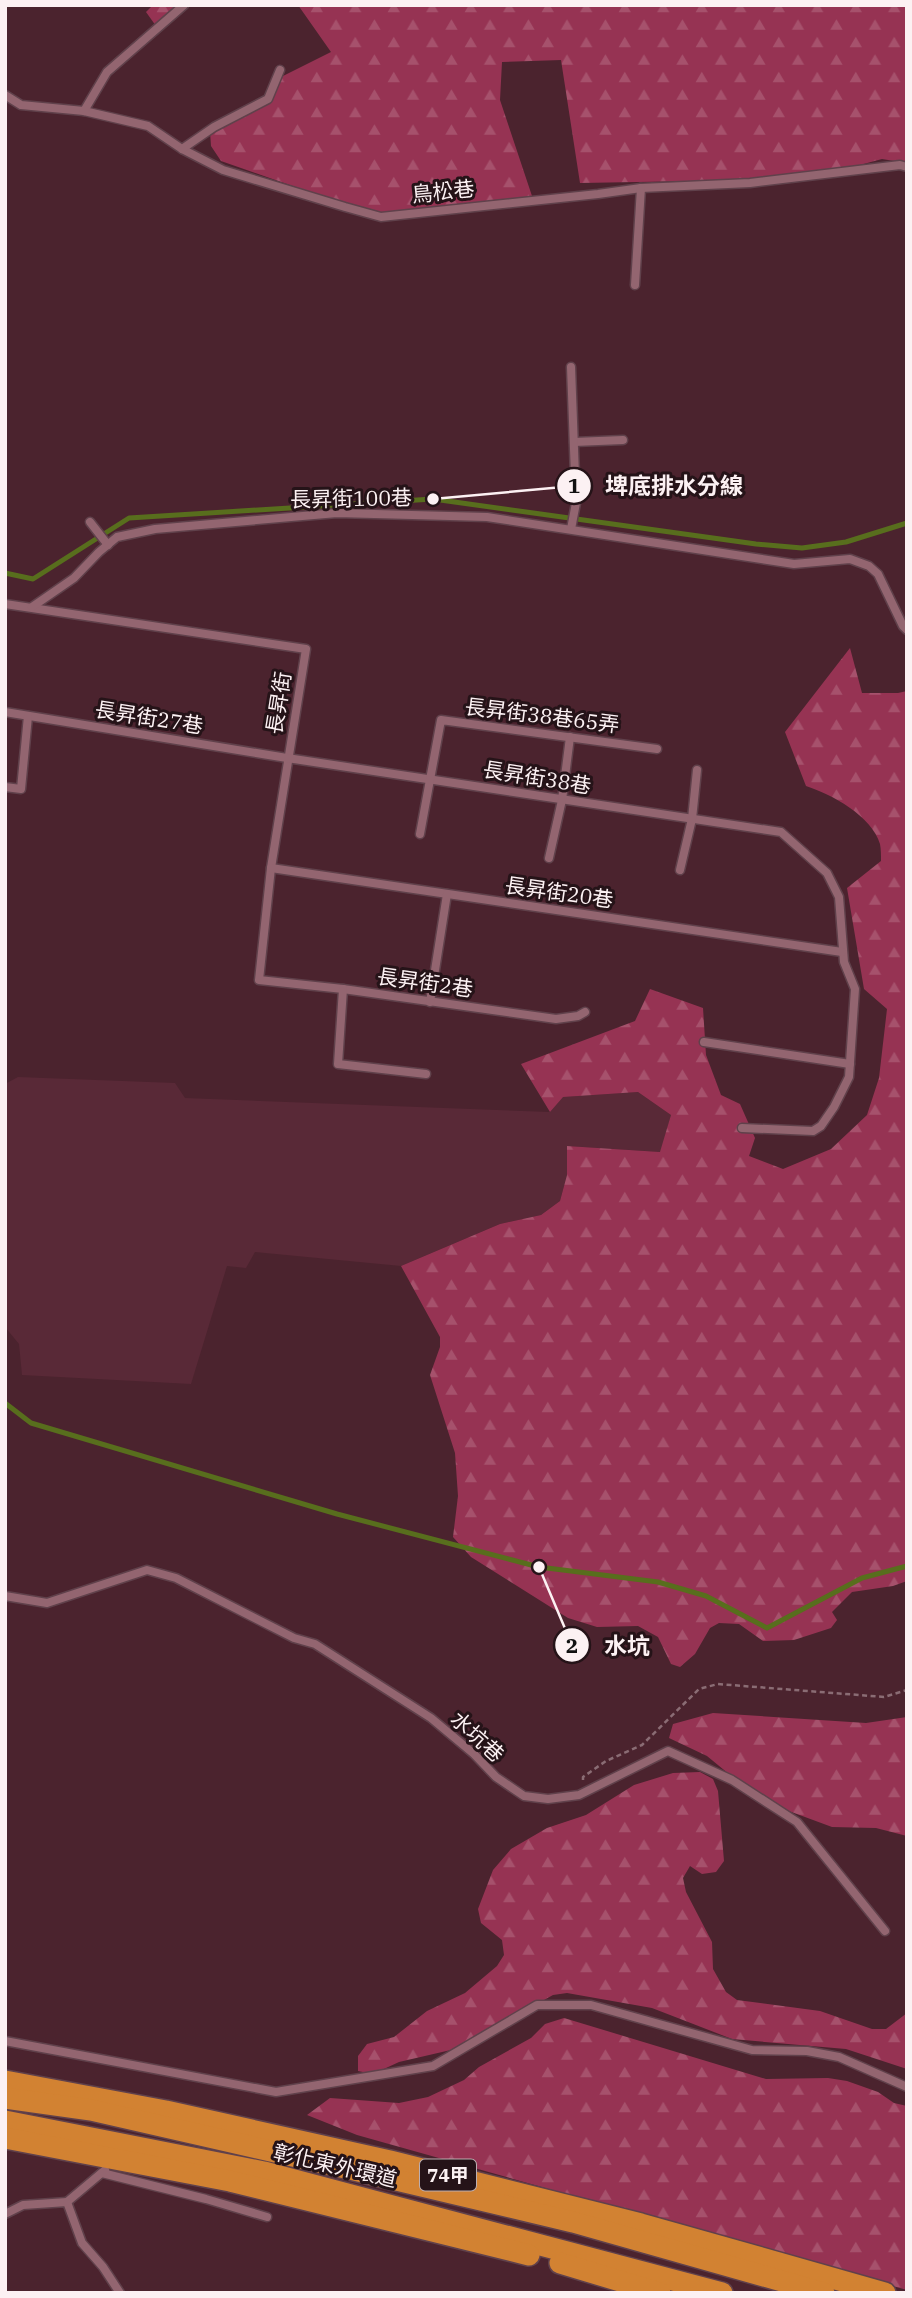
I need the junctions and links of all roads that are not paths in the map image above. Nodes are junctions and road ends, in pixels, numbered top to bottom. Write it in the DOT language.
graph roads {
  1 [pos="184,5"];
  2 [pos="280,70"];
  3 [pos="5,95"];
  4 [pos="84,111"];
  5 [pos="182,149"];
  6 [pos="907,167"];
  7 [pos="640,188"];
  8 [pos="635,285"];
  9 [pos="571,367"];
  10 [pos="623,440"];
  11 [pos="574,442"];
  12 [pos="90,522"];
  13 [pos="571,529"];
  14 [pos="108,545"];
  15 [pos="5,604"];
  16 [pos="32,607"];
  17 [pos="907,630"];
  18 [pos="5,712"];
  19 [pos="28,716"];
  20 [pos="570,737"];
  21 [pos="657,748"];
  22 [pos="287,758"];
  23 [pos="697,770"];
  24 [pos="431,780"];
  25 [pos="5,787"];
  26 [pos="562,800"];
  27 [pos="692,819"];
  28 [pos="421,834"];
  29 [pos="548,858"];
  30 [pos="271,868"];
  31 [pos="680,870"];
  32 [pos="447,894"];
  33 [pos="842,952"];
  34 [pos="259,980"];
  35 [pos="343,989"];
  36 [pos="430,1002"];
  37 [pos="585,1012"];
  38 [pos="704,1042"];
  39 [pos="850,1064"];
  40 [pos="426,1074"];
  41 [pos="742,1128"];
  42 [pos="5,1596"];
  43 [pos="885,1931"];
  44 [pos="5,2041"];
  45 [pos="5,2081"];
  46 [pos="907,2087"];
  47 [pos="5,2098"];
  48 [pos="5,2121"];
  49 [pos="5,2138"];
  50 [pos="110,2166"];
  51 [pos="66,2202"];
  52 [pos="5,2214"];
  53 [pos="267,2217"];
  54 [pos="120,2293"];
  55 [pos="660,2293"];
  56 [pos="722,2293"];
  57 [pos="824,2293"];
  58 [pos="885,2293"];
  1 -- 4 [label="lane"];
  2 -- 5 [label="lane"];
  3 -- 4 [label="lane, 鳥松巷"];
  4 -- 5 [label="lane, 鳥松巷"];
  5 -- 7 [label="lane, 鳥松巷"];
  6 -- 7 [label="lane, 鳥松巷"];
  7 -- 8 [label="lane"];
  9 -- 11 [label="lane"];
  10 -- 11 [label="lane"];
  11 -- 13 [label="lane"];
  12 -- 14 [label="lane"];
  13 -- 14 [label="lane, 長昇街100巷"];
  13 -- 17 [label="lane, 長昇街100巷"];
  14 -- 16 [label="lane, 長昇街100巷"];
  15 -- 16 [label="lane, 長昇街"];
  16 -- 22 [label="lane, 長昇街"];
  18 -- 19 [label="lane, 長昇街27巷"];
  19 -- 22 [label="lane, 長昇街27巷"];
  19 -- 25 [label="lane"];
  20 -- 21 [label="lane, 長昇街38巷65弄"];
  20 -- 24 [label="lane, 長昇街38巷65弄"];
  20 -- 26 [label="lane"];
  22 -- 24 [label="lane, 長昇街38巷"];
  22 -- 30 [label="lane, 長昇街"];
  23 -- 27 [label="lane"];
  24 -- 26 [label="lane, 長昇街38巷"];
  24 -- 28 [label="lane"];
  26 -- 27 [label="lane, 長昇街38巷"];
  26 -- 29 [label="lane"];
  27 -- 31 [label="lane"];
  27 -- 33 [label="lane, 長昇街38巷"];
  30 -- 32 [label="lane, 長昇街20巷"];
  30 -- 34 [label="lane, 長昇街"];
  32 -- 33 [label="lane, 長昇街20巷"];
  32 -- 36 [label="lane"];
  33 -- 39 [label="lane"];
  34 -- 35 [label="lane, 長昇街2巷"];
  35 -- 36 [label="lane, 長昇街2巷"];
  35 -- 40 [label="lane"];
  36 -- 37 [label="lane, 長昇街2巷"];
  38 -- 39 [label="lane"];
  39 -- 41 [label="lane"];
  42 -- 43 [label="lane, 水坑巷"];
  44 -- 46 [label="lane"];
  45 -- 58 [label="main road, 74甲"];
  47 -- 57 [label="main road, 彰化東外環道 / 74甲"];
  48 -- 56 [label="main road, 彰化東外環道 / 74甲"];
  49 -- 50 [label="main road"];
  50 -- 51 [label="lane"];
  50 -- 53 [label="lane"];
  50 -- 55 [label="main road"];
  51 -- 52 [label="lane"];
  51 -- 54 [label="lane"];
}
